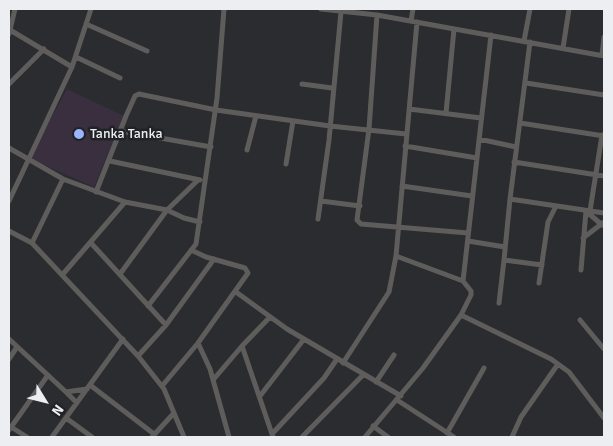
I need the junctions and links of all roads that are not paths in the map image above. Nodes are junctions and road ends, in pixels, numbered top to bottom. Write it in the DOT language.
graph roads {
  1 [pos="15,9"];
  2 [pos="92,9"];
  3 [pos="224,9"];
  4 [pos="321,9"];
  5 [pos="414,9"];
  6 [pos="530,9"];
  7 [pos="569,9"];
  8 [pos="333,10"];
  9 [pos="341,12"];
  10 [pos="377,15"];
  11 [pos="414,22"];
  12 [pos="86,24"];
  13 [pos="454,29"];
  14 [pos="10,32"];
  15 [pos="491,35"];
  16 [pos="604,38"];
  17 [pos="527,42"];
  18 [pos="563,48"];
  19 [pos="44,49"];
  20 [pos="147,51"];
  21 [pos="603,55"];
  22 [pos="76,57"];
  23 [pos="72,67"];
  24 [pos="120,78"];
  25 [pos="526,83"];
  26 [pos="9,84"];
  27 [pos="302,84"];
  28 [pos="332,88"];
  29 [pos="604,95"];
  30 [pos="409,109"];
  31 [pos="216,110"];
  32 [pos="446,113"];
  33 [pos="256,116"];
  34 [pos="482,118"];
  35 [pos="293,121"];
  36 [pos="520,123"];
  37 [pos="330,126"];
  38 [pos="369,129"];
  39 [pos="121,131"];
  40 [pos="406,134"];
  41 [pos="603,136"];
  42 [pos="479,139"];
  43 [pos="405,146"];
  44 [pos="211,147"];
  45 [pos="516,147"];
  46 [pos="9,148"];
  47 [pos="247,150"];
  48 [pos="477,158"];
  49 [pos="28,161"];
  50 [pos="110,162"];
  51 [pos="514,162"];
  52 [pos="286,164"];
  53 [pos="596,174"];
  54 [pos="604,176"];
  55 [pos="63,179"];
  56 [pos="198,180"];
  57 [pos="206,181"];
  58 [pos="402,186"];
  59 [pos="96,192"];
  60 [pos="472,196"];
  61 [pos="510,199"];
  62 [pos="9,201"];
  63 [pos="320,201"];
  64 [pos="125,202"];
  65 [pos="360,206"];
  66 [pos="556,206"];
  67 [pos="167,210"];
  68 [pos="588,211"];
  69 [pos="604,213"];
  70 [pos="318,219"];
  71 [pos="200,222"];
  72 [pos="603,223"];
  73 [pos="398,226"];
  74 [pos="9,231"];
  75 [pos="468,233"];
  76 [pos="583,238"];
  77 [pos="468,241"];
  78 [pos="91,243"];
  79 [pos="32,244"];
  80 [pos="505,247"];
  81 [pos="191,250"];
  82 [pos="396,256"];
  83 [pos="214,259"];
  84 [pos="504,260"];
  85 [pos="542,265"];
  86 [pos="581,270"];
  87 [pos="63,274"];
  88 [pos="120,274"];
  89 [pos="463,281"];
  90 [pos="539,284"];
  91 [pos="236,292"];
  92 [pos="499,303"];
  93 [pos="148,306"];
  94 [pos="461,315"];
  95 [pos="270,318"];
  96 [pos="580,320"];
  97 [pos="166,325"];
  98 [pos="9,339"];
  99 [pos="123,339"];
  100 [pos="304,339"];
  101 [pos="198,343"];
  102 [pos="242,346"];
  103 [pos="17,347"];
  104 [pos="604,349"];
  105 [pos="138,356"];
  106 [pos="394,356"];
  107 [pos="9,359"];
  108 [pos="337,359"];
  109 [pos="343,363"];
  110 [pos="558,364"];
  111 [pos="484,368"];
  112 [pos="48,375"];
  113 [pos="364,375"];
  114 [pos="213,380"];
  115 [pos="376,382"];
  116 [pos="162,386"];
  117 [pos="88,387"];
  118 [pos="66,392"];
  119 [pos="260,396"];
  120 [pos="399,398"];
  121 [pos="77,403"];
  122 [pos="174,413"];
  123 [pos="66,418"];
  124 [pos="604,418"];
  125 [pos="373,426"];
  126 [pos="10,429"];
  127 [pos="447,433"];
  128 [pos="153,436"];
  129 [pos="272,436"];
  130 [pos="27,437"];
  131 [pos="52,437"];
  132 [pos="92,437"];
  133 [pos="184,437"];
  134 [pos="229,437"];
  135 [pos="302,437"];
  136 [pos="365,437"];
  137 [pos="388,437"];
  138 [pos="454,437"];
  139 [pos="512,437"];
  1 -- 14 [label="street"];
  2 -- 12 [label="street"];
  3 -- 31 [label="street"];
  4 -- 8 [label="street"];
  5 -- 11 [label="street"];
  6 -- 17 [label="street"];
  7 -- 18 [label="street"];
  8 -- 9 [label="street"];
  9 -- 10 [label="street"];
  9 -- 28 [label="street"];
  10 -- 11 [label="street"];
  10 -- 38 [label="street"];
  11 -- 13 [label="street"];
  11 -- 30 [label="street"];
  12 -- 20 [label="street"];
  12 -- 22 [label="street"];
  13 -- 15 [label="street"];
  13 -- 32 [label="street"];
  14 -- 19 [label="street"];
  15 -- 17 [label="street"];
  15 -- 34 [label="street"];
  16 -- 21 [label="street"];
  17 -- 18 [label="street"];
  17 -- 25 [label="street"];
  18 -- 21 [label="street"];
  19 -- 23 [label="street"];
  19 -- 26 [label="street"];
  22 -- 23 [label="street"];
  22 -- 24 [label="street"];
  23 -- 49 [label="street"];
  25 -- 29 [label="street"];
  25 -- 36 [label="street"];
  27 -- 28 [label="street"];
  28 -- 37 [label="street"];
  30 -- 32 [label="street"];
  30 -- 40 [label="street"];
  31 -- 33 [label="street"];
  31 -- 39 [label="street"];
  31 -- 44 [label="street"];
  32 -- 34 [label="street"];
  33 -- 35 [label="street"];
  33 -- 47 [label="street"];
  34 -- 42 [label="street"];
  35 -- 37 [label="street"];
  35 -- 52 [label="street"];
  36 -- 41 [label="street"];
  36 -- 45 [label="street"];
  37 -- 38 [label="street"];
  37 -- 63 [label="street"];
  38 -- 40 [label="street"];
  38 -- 65 [label="street"];
  39 -- 44 [label="street"];
  39 -- 50 [label="street"];
  40 -- 43 [label="street"];
  41 -- 53 [label="street"];
  42 -- 45 [label="street"];
  42 -- 48 [label="street"];
  43 -- 48 [label="street"];
  43 -- 58 [label="street"];
  44 -- 57 [label="street"];
  45 -- 51 [label="street"];
  46 -- 49 [label="street"];
  48 -- 60 [label="street"];
  49 -- 55 [label="street"];
  49 -- 62 [label="street"];
  50 -- 56 [label="street"];
  50 -- 59 [label="street"];
  51 -- 53 [label="street"];
  51 -- 61 [label="street"];
  53 -- 54 [label="street"];
  53 -- 68 [label="street"];
  55 -- 59 [label="street"];
  55 -- 79 [label="street"];
  56 -- 57 [label="street"];
  56 -- 67 [label="street"];
  57 -- 71 [label="street"];
  58 -- 60 [label="street"];
  58 -- 73 [label="street"];
  59 -- 64 [label="street"];
  60 -- 75 [label="street"];
  61 -- 66 [label="street"];
  61 -- 80 [label="street"];
  63 -- 65 [label="street"];
  63 -- 70 [label="street"];
  64 -- 67 [label="street"];
  64 -- 78 [label="street"];
  65 -- 73 [label="street"];
  66 -- 68 [label="street"];
  66 -- 85 [label="street"];
  67 -- 71 [label="street"];
  67 -- 88 [label="street"];
  68 -- 69 [label="street"];
  68 -- 72 [label="street"];
  68 -- 76 [label="street"];
  71 -- 81 [label="street"];
  72 -- 76 [label="street"];
  73 -- 75 [label="street"];
  73 -- 82 [label="street"];
  74 -- 79 [label="street"];
  75 -- 77 [label="street"];
  76 -- 86 [label="street"];
  77 -- 80 [label="street"];
  77 -- 89 [label="street"];
  78 -- 87 [label="street"];
  78 -- 88 [label="street"];
  79 -- 87 [label="street"];
  80 -- 84 [label="street"];
  81 -- 83 [label="street"];
  81 -- 93 [label="street"];
  82 -- 89 [label="street"];
  82 -- 109 [label="street"];
  83 -- 91 [label="street"];
  83 -- 97 [label="street"];
  84 -- 85 [label="street"];
  84 -- 92 [label="street"];
  85 -- 90 [label="street"];
  87 -- 99 [label="street"];
  88 -- 93 [label="street"];
  89 -- 94 [label="street"];
  91 -- 95 [label="street"];
  91 -- 101 [label="street"];
  93 -- 97 [label="street"];
  94 -- 110 [label="street"];
  94 -- 120 [label="street"];
  95 -- 100 [label="street"];
  95 -- 102 [label="street"];
  96 -- 104 [label="street"];
  97 -- 105 [label="street"];
  98 -- 103 [label="street"];
  99 -- 105 [label="street"];
  99 -- 117 [label="street"];
  100 -- 108 [label="street"];
  100 -- 119 [label="street"];
  101 -- 114 [label="street"];
  101 -- 116 [label="street"];
  102 -- 114 [label="street"];
  102 -- 119 [label="street"];
  103 -- 107 [label="street"];
  103 -- 112 [label="street"];
  105 -- 116 [label="street"];
  106 -- 115 [label="street"];
  108 -- 109 [label="street"];
  108 -- 129 [label="street"];
  109 -- 113 [label="street"];
  110 -- 124 [label="street"];
  110 -- 139 [label="street"];
  111 -- 127 [label="street"];
  112 -- 118 [label="street"];
  112 -- 126 [label="street"];
  113 -- 115 [label="street"];
  113 -- 135 [label="street"];
  114 -- 134 [label="street"];
  115 -- 120 [label="street"];
  116 -- 122 [label="street"];
  117 -- 118 [label="street"];
  117 -- 121 [label="street"];
  117 -- 128 [label="street"];
  118 -- 121 [label="street"];
  119 -- 129 [label="street"];
  120 -- 125 [label="street"];
  120 -- 127 [label="street"];
  121 -- 123 [label="street"];
  122 -- 128 [label="street"];
  122 -- 133 [label="street"];
  123 -- 131 [label="street"];
  123 -- 132 [label="street"];
  125 -- 136 [label="street"];
  125 -- 137 [label="street"];
  126 -- 130 [label="street"];
  127 -- 138 [label="street"];
}
